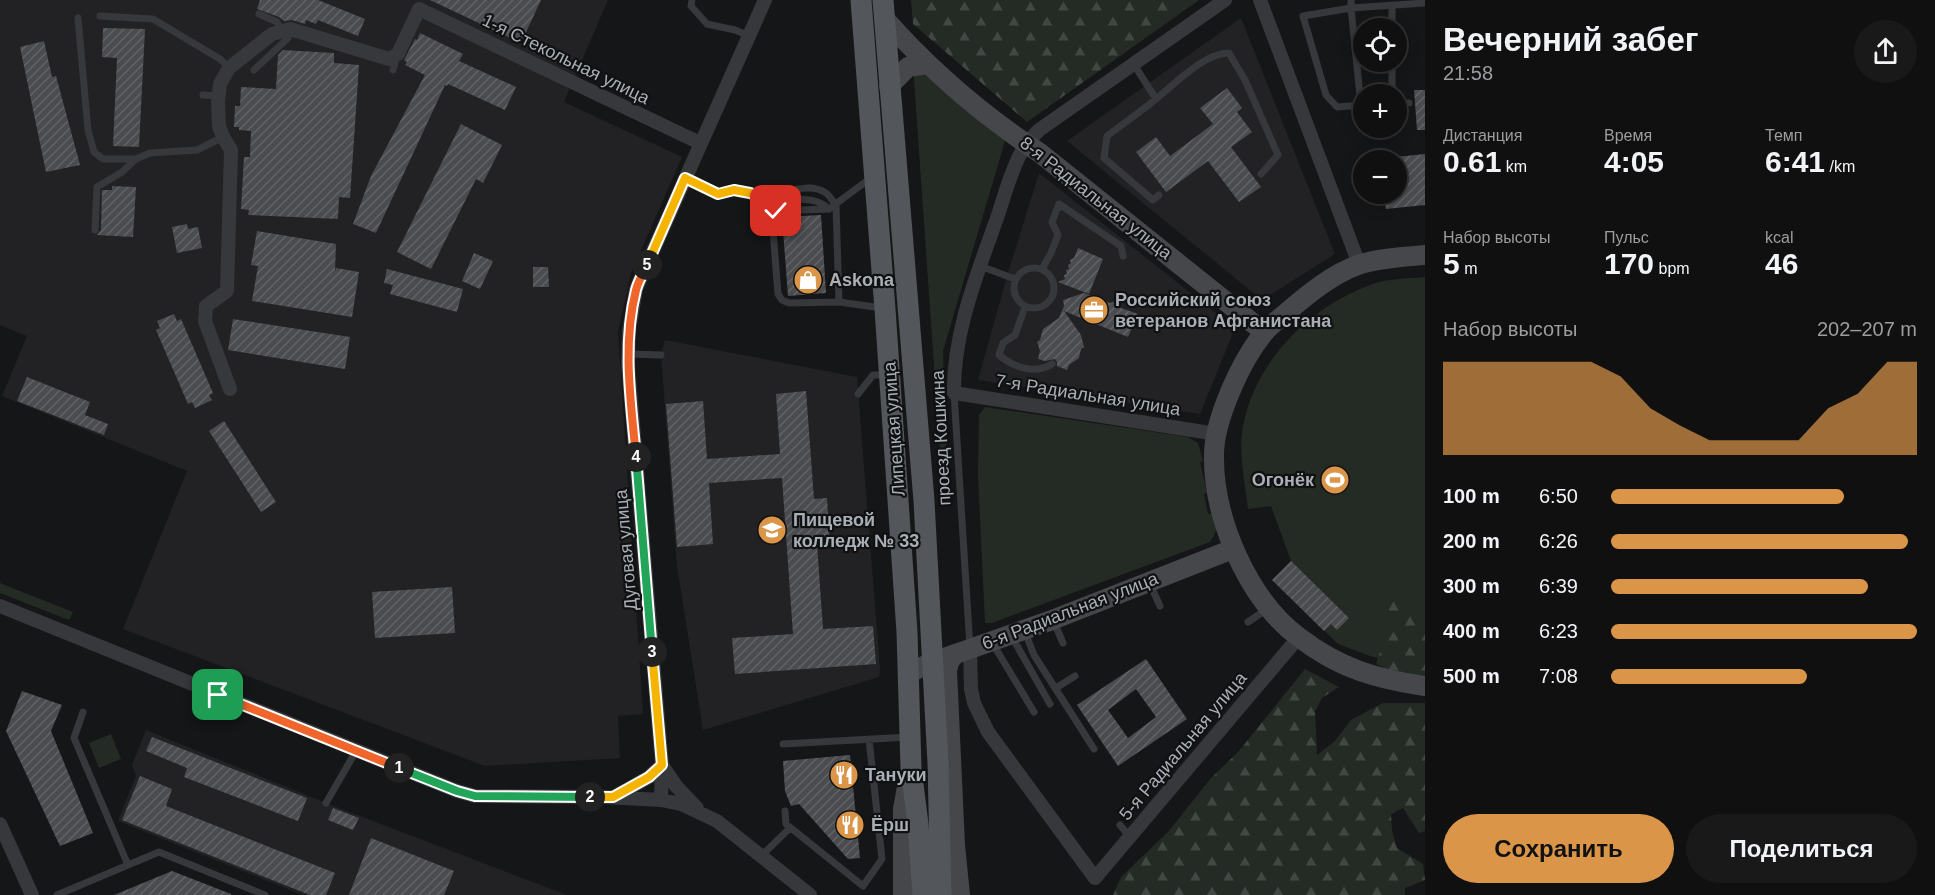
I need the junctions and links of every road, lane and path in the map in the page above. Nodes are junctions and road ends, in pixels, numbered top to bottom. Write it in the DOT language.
graph roads {
  1 [pos="692,0"];
  2 [pos="765,0"];
  3 [pos="861,0"];
  4 [pos="1225,0"];
  5 [pos="1260,0"];
  6 [pos="1425,3"];
  7 [pos="1351,4"];
  8 [pos="1392,5"];
  9 [pos="884,9"];
  10 [pos="259,14"];
  11 [pos="100,16"];
  12 [pos="78,18"];
  13 [pos="1392,18"];
  14 [pos="286,29"];
  15 [pos="749,36"];
  16 [pos="1133,63"];
  17 [pos="927,64"];
  18 [pos="229,68"];
  19 [pos="254,70"];
  20 [pos="1360,84"];
  21 [pos="889,86"];
  22 [pos="203,95"];
  23 [pos="219,96"];
  24 [pos="1156,99"];
  25 [pos="1353,106"];
  26 [pos="223,137"];
  27 [pos="700,143"];
  28 [pos="1026,144"];
  29 [pos="136,159"];
  30 [pos="876,174"];
  31 [pos="1261,174"];
  32 [pos="685,178"];
  33 [pos="1159,195"];
  34 [pos="771,204"];
  35 [pos="832,207"];
  36 [pos="774,215"];
  37 [pos="95,230"];
  38 [pos="1425,255"];
  39 [pos="1123,256"];
  40 [pos="1359,264"];
  41 [pos="980,266"];
  42 [pos="1042,269"];
  43 [pos="1016,279"];
  44 [pos="839,302"];
  45 [pos="1025,307"];
  46 [pos="885,309"];
  47 [pos="1264,332"];
  48 [pos="628,354"];
  49 [pos="661,355"];
  50 [pos="1052,364"];
  51 [pos="890,375"];
  52 [pos="231,389"];
  53 [pos="954,393"];
  54 [pos="858,394"];
  55 [pos="1217,434"];
  56 [pos="1233,549"];
  57 [pos="1148,582"];
  58 [pos="0,606"];
  59 [pos="1160,606"];
  60 [pos="1269,607"];
  61 [pos="1052,620"];
  62 [pos="1248,622"];
  63 [pos="1018,632"];
  64 [pos="1298,638"];
  65 [pos="992,641"];
  66 [pos="1063,644"];
  67 [pos="963,651"];
  68 [pos="933,662"];
  69 [pos="908,673"];
  70 [pos="1076,676"];
  71 [pos="1425,686"];
  72 [pos="1056,688"];
  73 [pos="1050,704"];
  74 [pos="83,711"];
  75 [pos="1034,712"];
  76 [pos="910,737"];
  77 [pos="869,740"];
  78 [pos="783,744"];
  79 [pos="1094,749"];
  80 [pos="356,751"];
  81 [pos="938,763"];
  82 [pos="662,765"];
  83 [pos="911,768"];
  84 [pos="613,797"];
  85 [pos="661,800"];
  86 [pos="326,803"];
  87 [pos="785,811"];
  88 [pos="701,813"];
  89 [pos="0,825"];
  90 [pos="1120,825"];
  91 [pos="790,828"];
  92 [pos="1130,837"];
  93 [pos="956,845"];
  94 [pos="761,856"];
  95 [pos="128,865"];
  96 [pos="1095,878"];
  97 [pos="32,895"];
  98 [pos="57,895"];
  99 [pos="265,895"];
  100 [pos="810,895"];
  101 [pos="903,895"];
  102 [pos="922,895"];
  103 [pos="941,895"];
  104 [pos="960,895"];
  1 -- 15 [label="lane"];
  2 -- 15 [label="street, Дуговая улица"];
  3 -- 30 [label="main road, Липецкая улица"];
  4 -- 16 [label="street, проезд Кошкина"];
  5 -- 40 [label="street"];
  6 -- 8 [label="lane"];
  7 -- 8 [label="lane"];
  7 -- 20 [label="lane"];
  7 -- 25 [label="lane"];
  8 -- 13 [label="lane"];
  9 -- 17 [label="main road, 8-я Радиальная улица"];
  9 -- 21 [label="main road, Липецкая улица"];
  10 -- 14 [label="lane"];
  11 -- 18 [label="lane"];
  12 -- 29 [label="lane"];
  14 -- 18 [label="street"];
  14 -- 19 [label="lane"];
  14 -- 27 [label="street, 1-я Стекольная улица"];
  15 -- 27 [label="street, Дуговая улица"];
  16 -- 24 [label="lane"];
  16 -- 28 [label="street, проезд Кошкина"];
  17 -- 21 [label="main road"];
  17 -- 28 [label="main road, 8-я Радиальная улица"];
  18 -- 23 [label="street"];
  21 -- 68 [label="main road, Липецкая улица"];
  22 -- 23 [label="lane"];
  23 -- 26 [label="street"];
  24 -- 31 [label="lane"];
  24 -- 33 [label="lane"];
  26 -- 29 [label="lane"];
  26 -- 52 [label="street"];
  27 -- 32 [label="street, Дуговая улица"];
  28 -- 41 [label="street, проезд Кошкина"];
  28 -- 47 [label="main road, 8-я Радиальная улица"];
  29 -- 37 [label="lane"];
  30 -- 35 [label="lane"];
  30 -- 46 [label="main road, Липецкая улица"];
  32 -- 34 [label="lane"];
  32 -- 48 [label="street, Дуговая улица"];
  34 -- 35 [label="lane"];
  34 -- 36 [label="lane"];
  35 -- 36 [label="lane"];
  35 -- 44 [label="lane"];
  36 -- 44 [label="lane"];
  38 -- 40 [label="main road"];
  39 -- 42 [label="lane"];
  40 -- 47 [label="main road"];
  41 -- 43 [label="lane"];
  41 -- 53 [label="street, проезд Кошкина"];
  42 -- 43 [label="lane"];
  42 -- 45 [label="lane"];
  43 -- 45 [label="lane"];
  44 -- 46 [label="lane"];
  45 -- 50 [label="lane"];
  46 -- 51 [label="main road, Липецкая улица"];
  47 -- 55 [label="main road"];
  48 -- 49 [label="lane"];
  48 -- 82 [label="street, Дуговая улица"];
  51 -- 54 [label="lane"];
  51 -- 69 [label="main road, Липецкая улица"];
  53 -- 55 [label="street, 7-я Радиальная улица"];
  53 -- 67 [label="lane, проезд Кошкина"];
  55 -- 56 [label="main road"];
  56 -- 57 [label="main road, 6-я Радиальная улица"];
  56 -- 60 [label="main road"];
  57 -- 59 [label="lane"];
  57 -- 61 [label="main road, 6-я Радиальная улица"];
  58 -- 80 [label="street"];
  60 -- 62 [label="lane"];
  60 -- 64 [label="main road"];
  61 -- 63 [label="main road, 6-я Радиальная улица"];
  61 -- 66 [label="lane"];
  63 -- 65 [label="main road, 6-я Радиальная улица"];
  63 -- 72 [label="lane"];
  63 -- 73 [label="lane"];
  64 -- 71 [label="main road"];
  64 -- 92 [label="street, 5-я Радиальная улица"];
  65 -- 67 [label="main road, 6-я Радиальная улица"];
  65 -- 75 [label="lane"];
  67 -- 68 [label="main road, 6-я Радиальная улица"];
  67 -- 93 [label="main road"];
  67 -- 96 [label="street, проезд Кошкина"];
  68 -- 69 [label="main road, 6-я Радиальная улица"];
  68 -- 81 [label="main road, Липецкая улица"];
  69 -- 76 [label="main road, Липецкая улица"];
  70 -- 72 [label="lane"];
  72 -- 79 [label="lane"];
  74 -- 95 [label="lane"];
  76 -- 77 [label="lane"];
  76 -- 83 [label="main road, Липецкая улица"];
  77 -- 78 [label="lane"];
  77 -- 91 [label="lane"];
  80 -- 84 [label="street"];
  80 -- 86 [label="lane"];
  81 -- 93 [label="main road"];
  81 -- 103 [label="main road, Липецкая улица"];
  82 -- 84 [label="street"];
  82 -- 85 [label="street, Дуговая улица"];
  82 -- 88 [label="street"];
  83 -- 101 [label="main road"];
  83 -- 102 [label="main road, Липецкая улица"];
  84 -- 85 [label="street"];
  85 -- 88 [label="street"];
  87 -- 91 [label="lane"];
  88 -- 94 [label="street"];
  89 -- 97 [label="street"];
  90 -- 92 [label="lane"];
  91 -- 94 [label="lane"];
  92 -- 96 [label="street, 5-я Радиальная улица"];
  93 -- 104 [label="main road"];
  94 -- 100 [label="street"];
  95 -- 98 [label="lane"];
  95 -- 99 [label="lane"];
}
